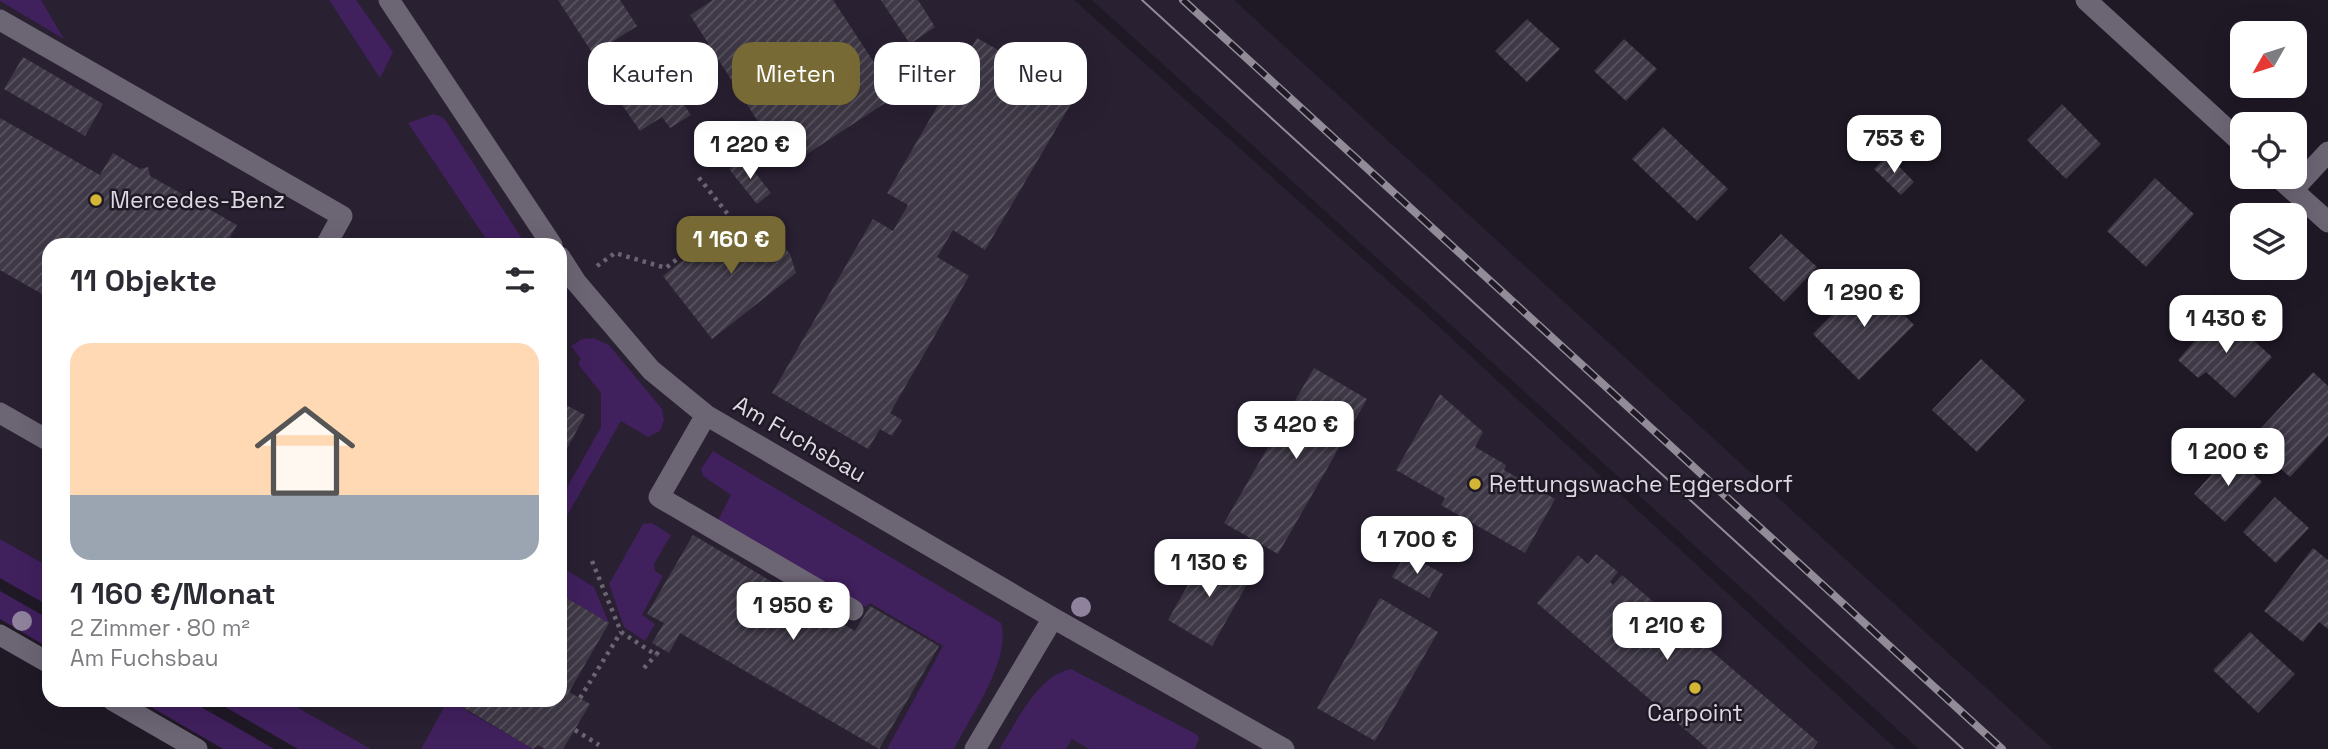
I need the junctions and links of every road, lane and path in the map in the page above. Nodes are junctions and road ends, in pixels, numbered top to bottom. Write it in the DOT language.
graph roads {
  1 [pos="389,0"];
  2 [pos="2086,0"];
  3 [pos="0,20"];
  4 [pos="2230,132"];
  5 [pos="2328,152"];
  6 [pos="2307,168"];
  7 [pos="696,174"];
  8 [pos="2292,189"];
  9 [pos="2328,222"];
  10 [pos="330,238"];
  11 [pos="547,238"];
  12 [pos="567,268"];
  13 [pos="576,282"];
  14 [pos="0,413"];
  15 [pos="706,415"];
  16 [pos="42,437"];
  17 [pos="592,561"];
  18 [pos="853,610"];
  19 [pos="1053,618"];
  20 [pos="621,632"];
  21 [pos="0,635"];
  22 [pos="661,648"];
  23 [pos="656,655"];
  24 [pos="42,659"];
  25 [pos="644,668"];
  26 [pos="580,698"];
  27 [pos="124,707"];
  28 [pos="575,730"];
  29 [pos="599,745"];
  30 [pos="197,749"];
  31 [pos="975,749"];
  32 [pos="1284,749"];
  1 -- 11 [label="street"];
  2 -- 4 [label="street"];
  3 -- 10 [label="street"];
  5 -- 6 [label="street"];
  7 -- 13 [label="path"];
  8 -- 9 [label="street"];
  12 -- 13 [label="street, Am Fuchsbau"];
  13 -- 15 [label="street, Am Fuchsbau"];
  14 -- 16 [label="street"];
  15 -- 18 [label="street"];
  15 -- 19 [label="street, Am Fuchsbau"];
  17 -- 20 [label="path"];
  19 -- 31 [label="street"];
  19 -- 32 [label="street, Am Fuchsbau"];
  20 -- 23 [label="path"];
  20 -- 26 [label="path"];
  21 -- 24 [label="street"];
  22 -- 23 [label="path"];
  23 -- 25 [label="path"];
  27 -- 30 [label="street"];
  28 -- 29 [label="path"];
}
